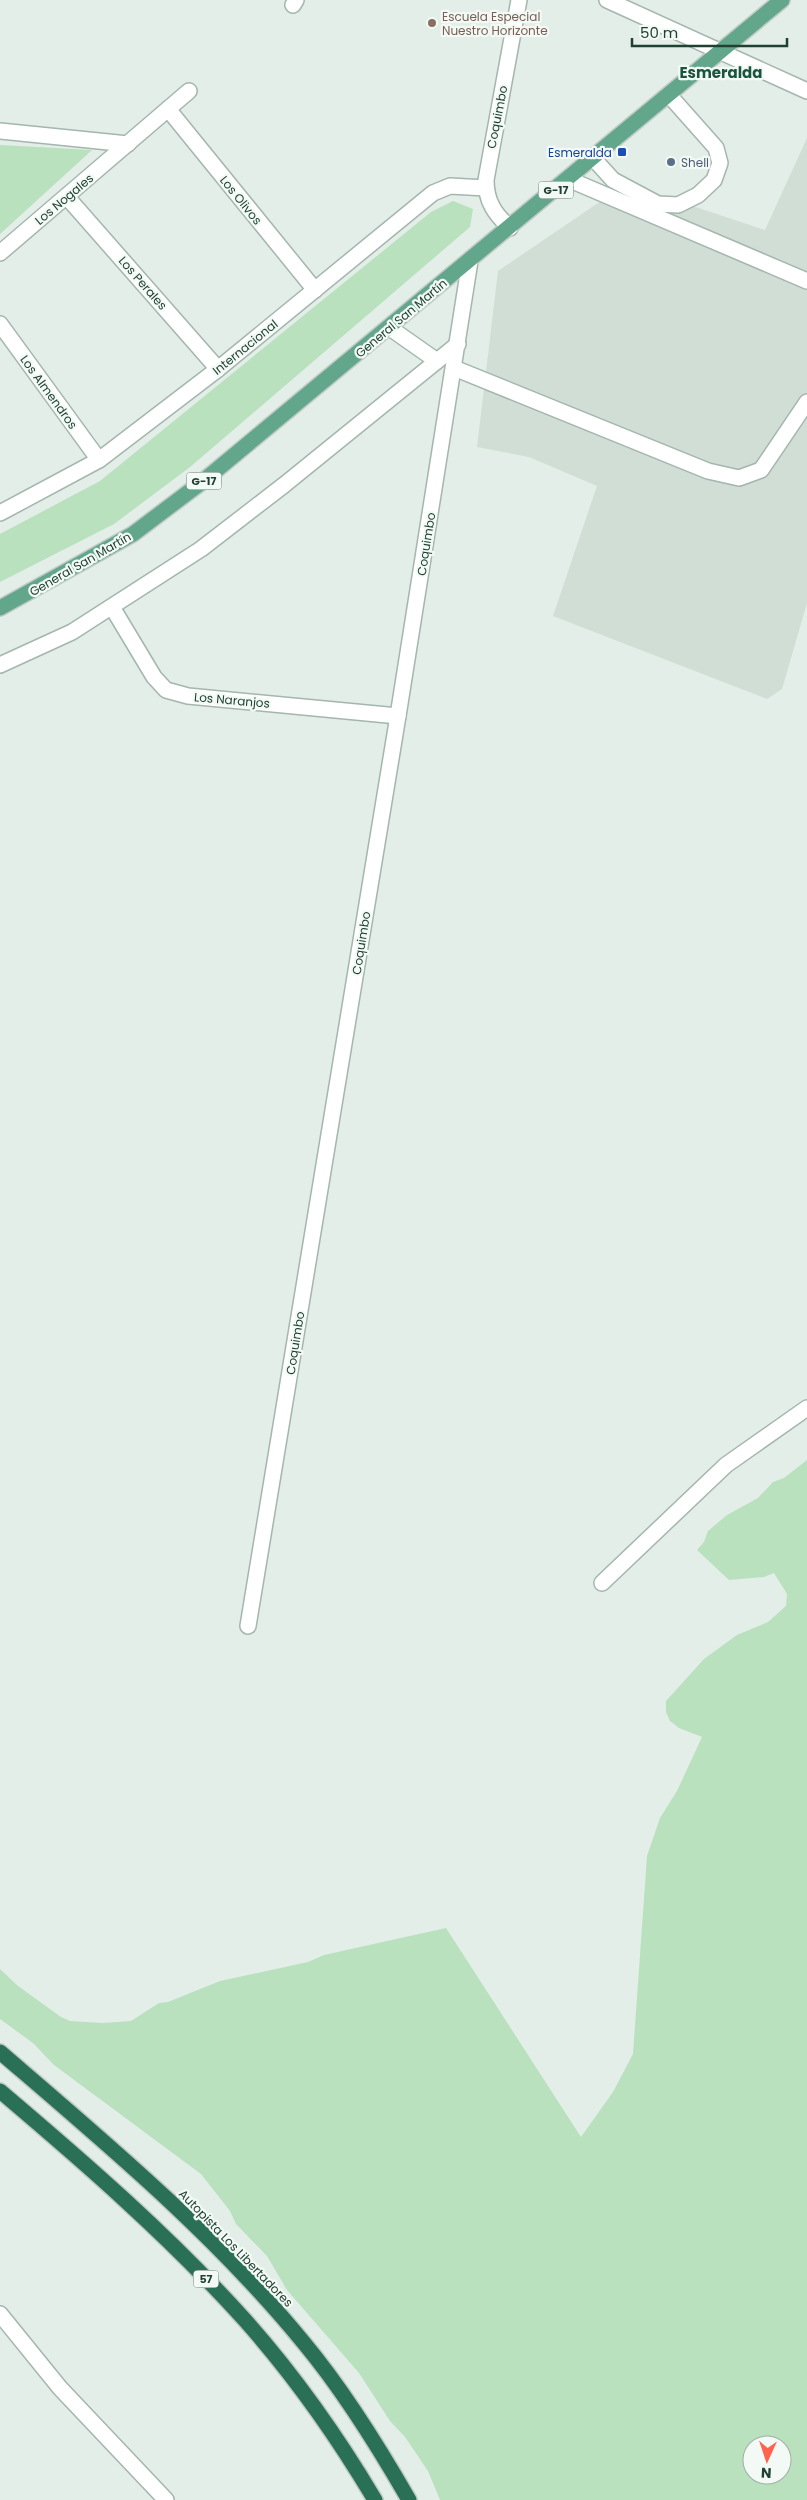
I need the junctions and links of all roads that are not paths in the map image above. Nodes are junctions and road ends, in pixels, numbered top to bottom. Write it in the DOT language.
graph roads {
  1 [pos="520,0"];
  2 [pos="606,0"];
  3 [pos="782,0"];
  4 [pos="722,51"];
  5 [pos="189,90"];
  6 [pos="807,91"];
  7 [pos="669,95"];
  8 [pos="168,109"];
  9 [pos="0,131"];
  10 [pos="128,144"];
  11 [pos="593,158"];
  12 [pos="568,179"];
  13 [pos="486,188"];
  14 [pos="67,197"];
  15 [pos="510,228"];
  16 [pos="0,253"];
  17 [pos="470,261"];
  18 [pos="807,280"];
  19 [pos="315,290"];
  20 [pos="0,324"];
  21 [pos="390,328"];
  22 [pos="458,344"];
  23 [pos="437,361"];
  24 [pos="454,368"];
  25 [pos="218,369"];
  26 [pos="807,402"];
  27 [pos="99,460"];
  28 [pos="0,513"];
  29 [pos="112,607"];
  30 [pos="0,608"];
  31 [pos="0,665"];
  32 [pos="398,716"];
  33 [pos="807,1408"];
  34 [pos="602,1583"];
  35 [pos="248,1626"];
  36 [pos="0,2052"];
  37 [pos="0,2091"];
  38 [pos="0,2314"];
  39 [pos="166,2500"];
  40 [pos="375,2500"];
  41 [pos="409,2500"];
  1 -- 13 [label="street, Coquimbo"];
  2 -- 4 [label="street"];
  3 -- 4 [label="main road, General San Martín / G-17"];
  4 -- 6 [label="street"];
  4 -- 7 [label="main road, General San Martín / G-17"];
  5 -- 8 [label="street, Los Nogales"];
  7 -- 11 [label="main road, General San Martín / G-17"];
  7 -- 11 [label="street"];
  8 -- 10 [label="street, Los Nogales"];
  8 -- 19 [label="street, Los Olivos"];
  9 -- 10 [label="street"];
  10 -- 14 [label="street, Los Nogales"];
  11 -- 12 [label="main road, General San Martín / G-17"];
  12 -- 15 [label="main road, General San Martín / G-17"];
  12 -- 18 [label="street"];
  13 -- 15 [label="street, Coquimbo"];
  13 -- 19 [label="street, Internacional"];
  14 -- 16 [label="street, Los Nogales"];
  14 -- 25 [label="street, Los Perales"];
  15 -- 17 [label="main road, General San Martín / G-17"];
  17 -- 21 [label="main road, General San Martín / G-17"];
  17 -- 22 [label="street, Coquimbo"];
  19 -- 25 [label="street, Internacional"];
  20 -- 27 [label="street, Los Almendros"];
  21 -- 23 [label="street"];
  21 -- 30 [label="main road, General San Martín / G-17"];
  22 -- 23 [label="street"];
  22 -- 24 [label="street, Coquimbo"];
  23 -- 29 [label="street"];
  24 -- 26 [label="street"];
  24 -- 32 [label="street, Coquimbo"];
  25 -- 27 [label="street, Internacional"];
  27 -- 28 [label="street, Internacional"];
  29 -- 31 [label="street"];
  29 -- 32 [label="street, Los Naranjos"];
  32 -- 35 [label="street, Coquimbo"];
  33 -- 34 [label="street"];
  36 -- 41 [label="highway, Autopista Los Libertadores / 57"];
  37 -- 40 [label="highway, 57"];
  38 -- 39 [label="street"];
}
